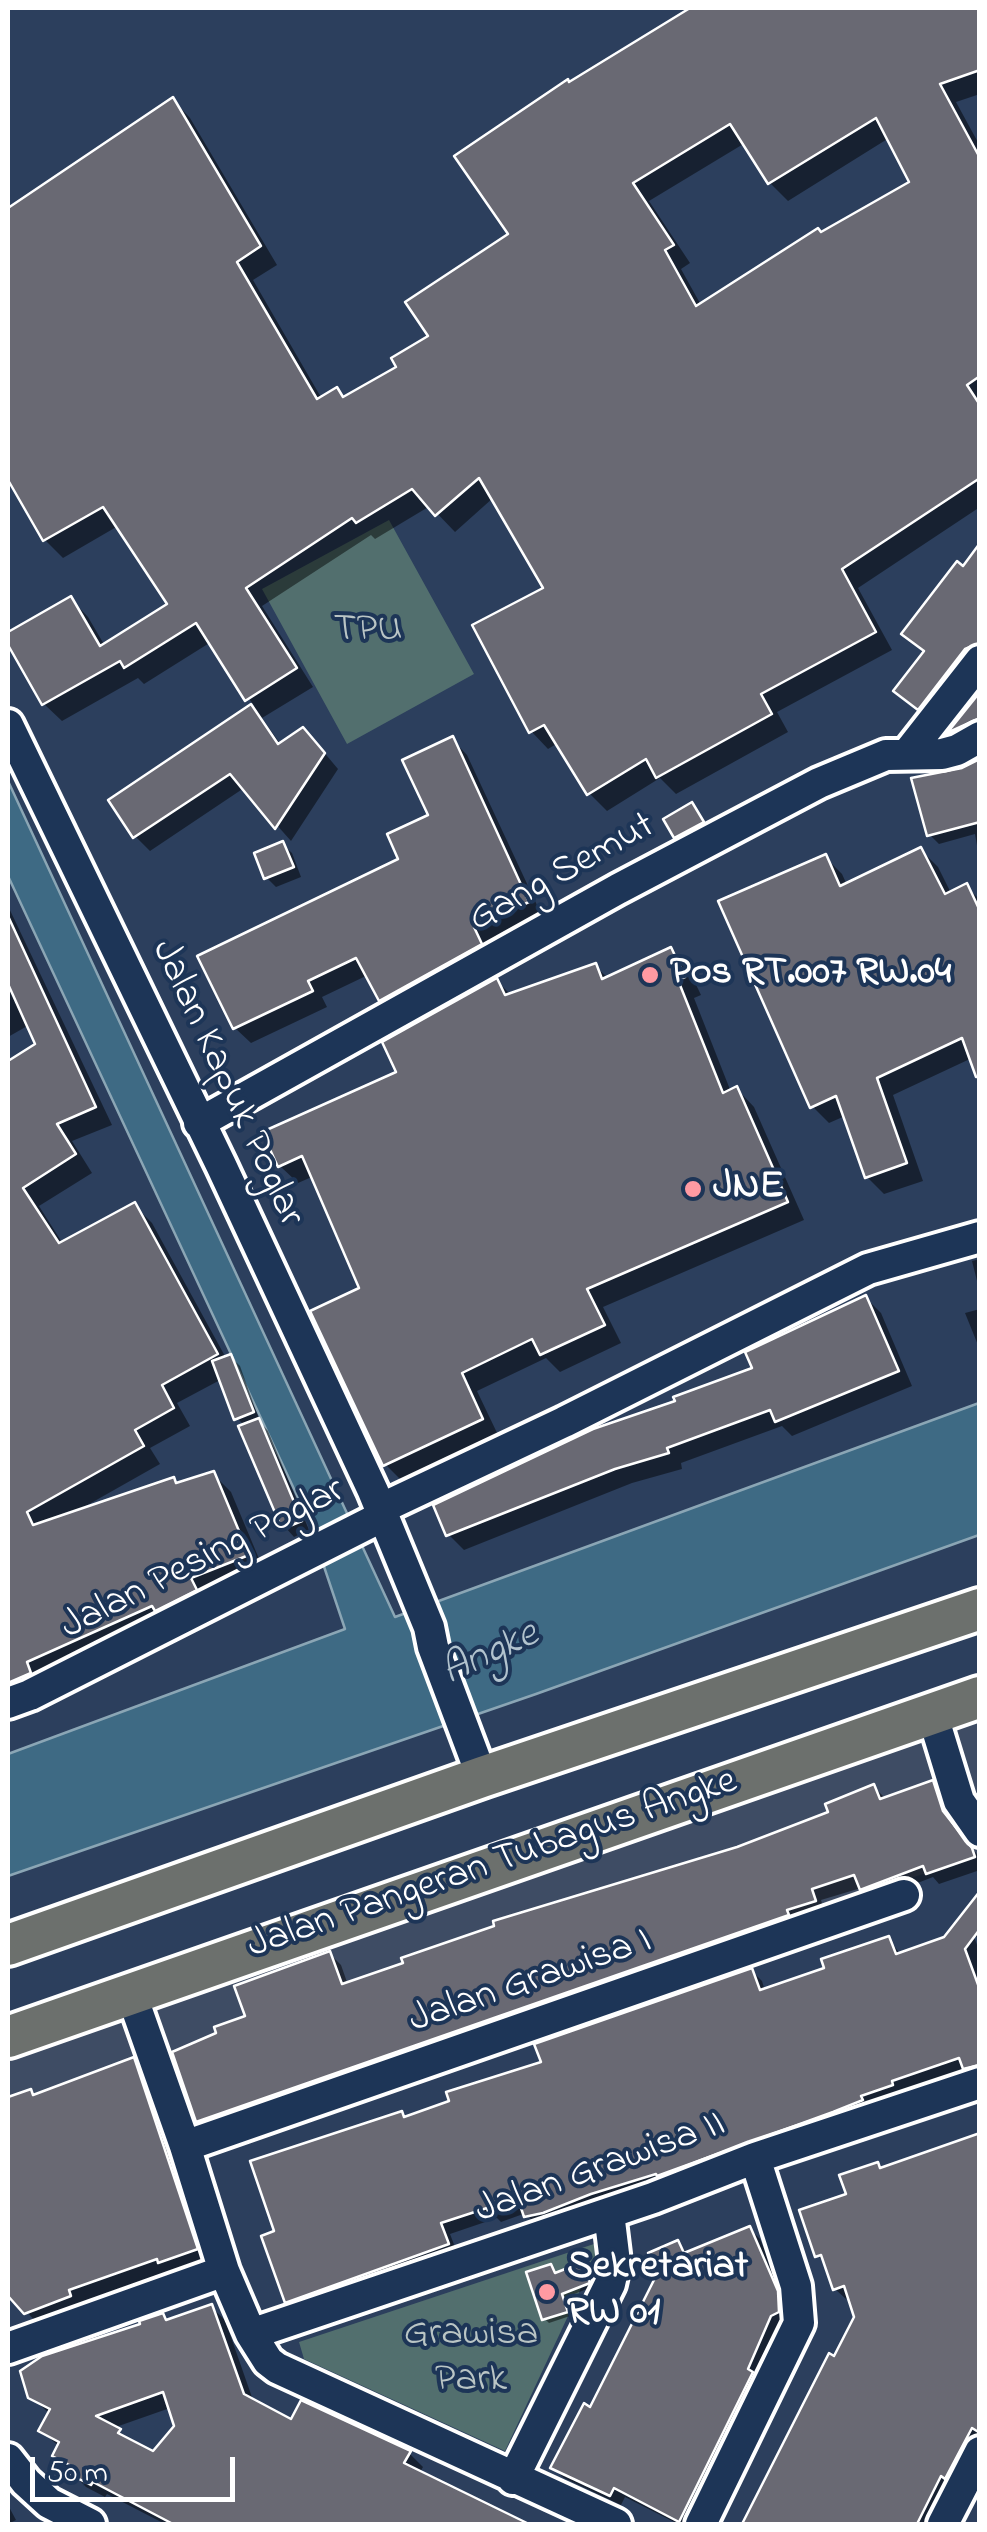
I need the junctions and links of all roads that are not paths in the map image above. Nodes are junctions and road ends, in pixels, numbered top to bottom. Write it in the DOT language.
graph roads {
  1 [pos="980,661"];
  2 [pos="8,725"];
  3 [pos="980,737"];
  4 [pos="906,754"];
  5 [pos="199,1123"];
  6 [pos="980,1237"];
  7 [pos="379,1523"];
  8 [pos="980,1609"];
  9 [pos="980,1697"];
  10 [pos="8,1703"];
  11 [pos="937,1728"];
  12 [pos="478,1765"];
  13 [pos="980,1831"];
  14 [pos="904,1896"];
  15 [pos="8,1945"];
  16 [pos="131,1993"];
  17 [pos="8,2037"];
  18 [pos="980,2083"];
  19 [pos="185,2146"];
  20 [pos="755,2158"];
  21 [pos="609,2213"];
  22 [pos="224,2271"];
  23 [pos="251,2334"];
  24 [pos="8,2348"];
  25 [pos="980,2452"];
  26 [pos="8,2460"];
  27 [pos="513,2478"];
  28 [pos="90,2524"];
  29 [pos="616,2524"];
  30 [pos="701,2524"];
  31 [pos="944,2524"];
  1 -- 4 [label="street"];
  2 -- 5 [label="street, Jalan Kapuk Poglar"];
  3 -- 4 [label="street, Gang Semut"];
  4 -- 5 [label="street, Gang Semut"];
  5 -- 7 [label="street, Jalan Kapuk Poglar"];
  6 -- 7 [label="street"];
  7 -- 10 [label="street, Jalan Pesing Poglar"];
  7 -- 12 [label="street, Jalan Kapuk Poglar"];
  8 -- 12 [label="main road"];
  9 -- 11 [label="main road, Jalan Pangeran Tubagus Angke"];
  11 -- 13 [label="street"];
  11 -- 16 [label="main road, Jalan Pangeran Tubagus Angke"];
  12 -- 15 [label="main road"];
  14 -- 19 [label="street, Jalan Grawisa I"];
  16 -- 17 [label="main road, Jalan Pangeran Tubagus Angke"];
  16 -- 19 [label="street"];
  18 -- 20 [label="street, Jalan Grawisa II"];
  19 -- 22 [label="street"];
  20 -- 21 [label="street, Jalan Grawisa II"];
  20 -- 30 [label="street"];
  21 -- 23 [label="street, Jalan Grawisa II"];
  21 -- 27 [label="street"];
  22 -- 23 [label="street"];
  22 -- 24 [label="street"];
  23 -- 27 [label="street"];
  25 -- 31 [label="street"];
  26 -- 28 [label="street"];
  27 -- 29 [label="street"];
}
